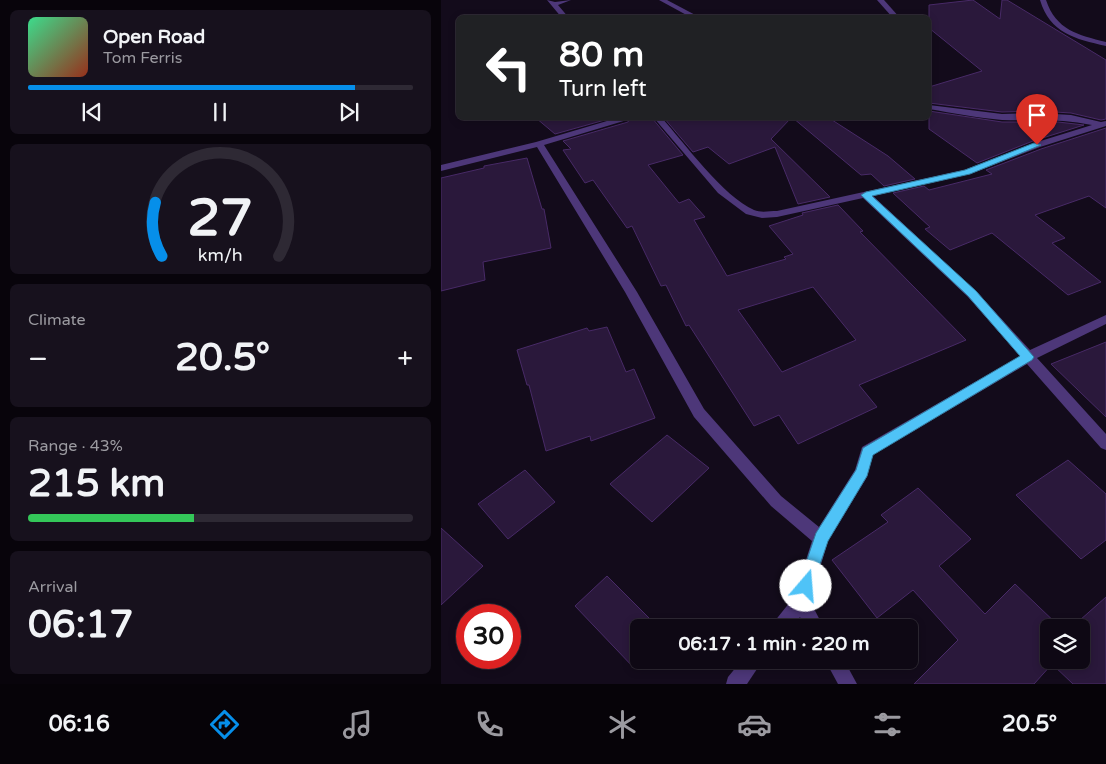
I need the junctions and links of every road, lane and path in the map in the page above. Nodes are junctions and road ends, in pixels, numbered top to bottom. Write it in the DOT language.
graph roads {
  1 [pos="569,0"];
  2 [pos="662,0"];
  3 [pos="880,0"];
  4 [pos="1043,0"];
  5 [pos="551,2"];
  6 [pos="564,15"];
  7 [pos="692,15"];
  8 [pos="894,15"];
  9 [pos="1106,44"];
  10 [pos="931,107"];
  11 [pos="617,120"];
  12 [pos="660,120"];
  13 [pos="1103,124"];
  14 [pos="539,144"];
  15 [pos="441,168"];
  16 [pos="866,195"];
  17 [pos="1106,319"];
  18 [pos="1028,357"];
  19 [pos="1106,444"];
  20 [pos="821,538"];
  21 [pos="801,602"];
  22 [pos="787,619"];
  23 [pos="810,619"];
  24 [pos="747,669"];
  25 [pos="840,669"];
  26 [pos="735,684"];
  27 [pos="849,684"];
  1 -- 5 [label="street"];
  2 -- 7 [label="street"];
  3 -- 8 [label="street"];
  4 -- 9 [label="street"];
  5 -- 6 [label="street"];
  10 -- 13 [label="street"];
  11 -- 14 [label="street"];
  12 -- 16 [label="street"];
  13 -- 16 [label="street"];
  14 -- 15 [label="street"];
  14 -- 20 [label="street"];
  16 -- 18 [label="street"];
  17 -- 18 [label="street"];
  18 -- 19 [label="street"];
  18 -- 20 [label="street"];
  20 -- 21 [label="street"];
  21 -- 22 [label="street"];
  21 -- 23 [label="street"];
  24 -- 26 [label="street"];
  25 -- 27 [label="street"];
}
